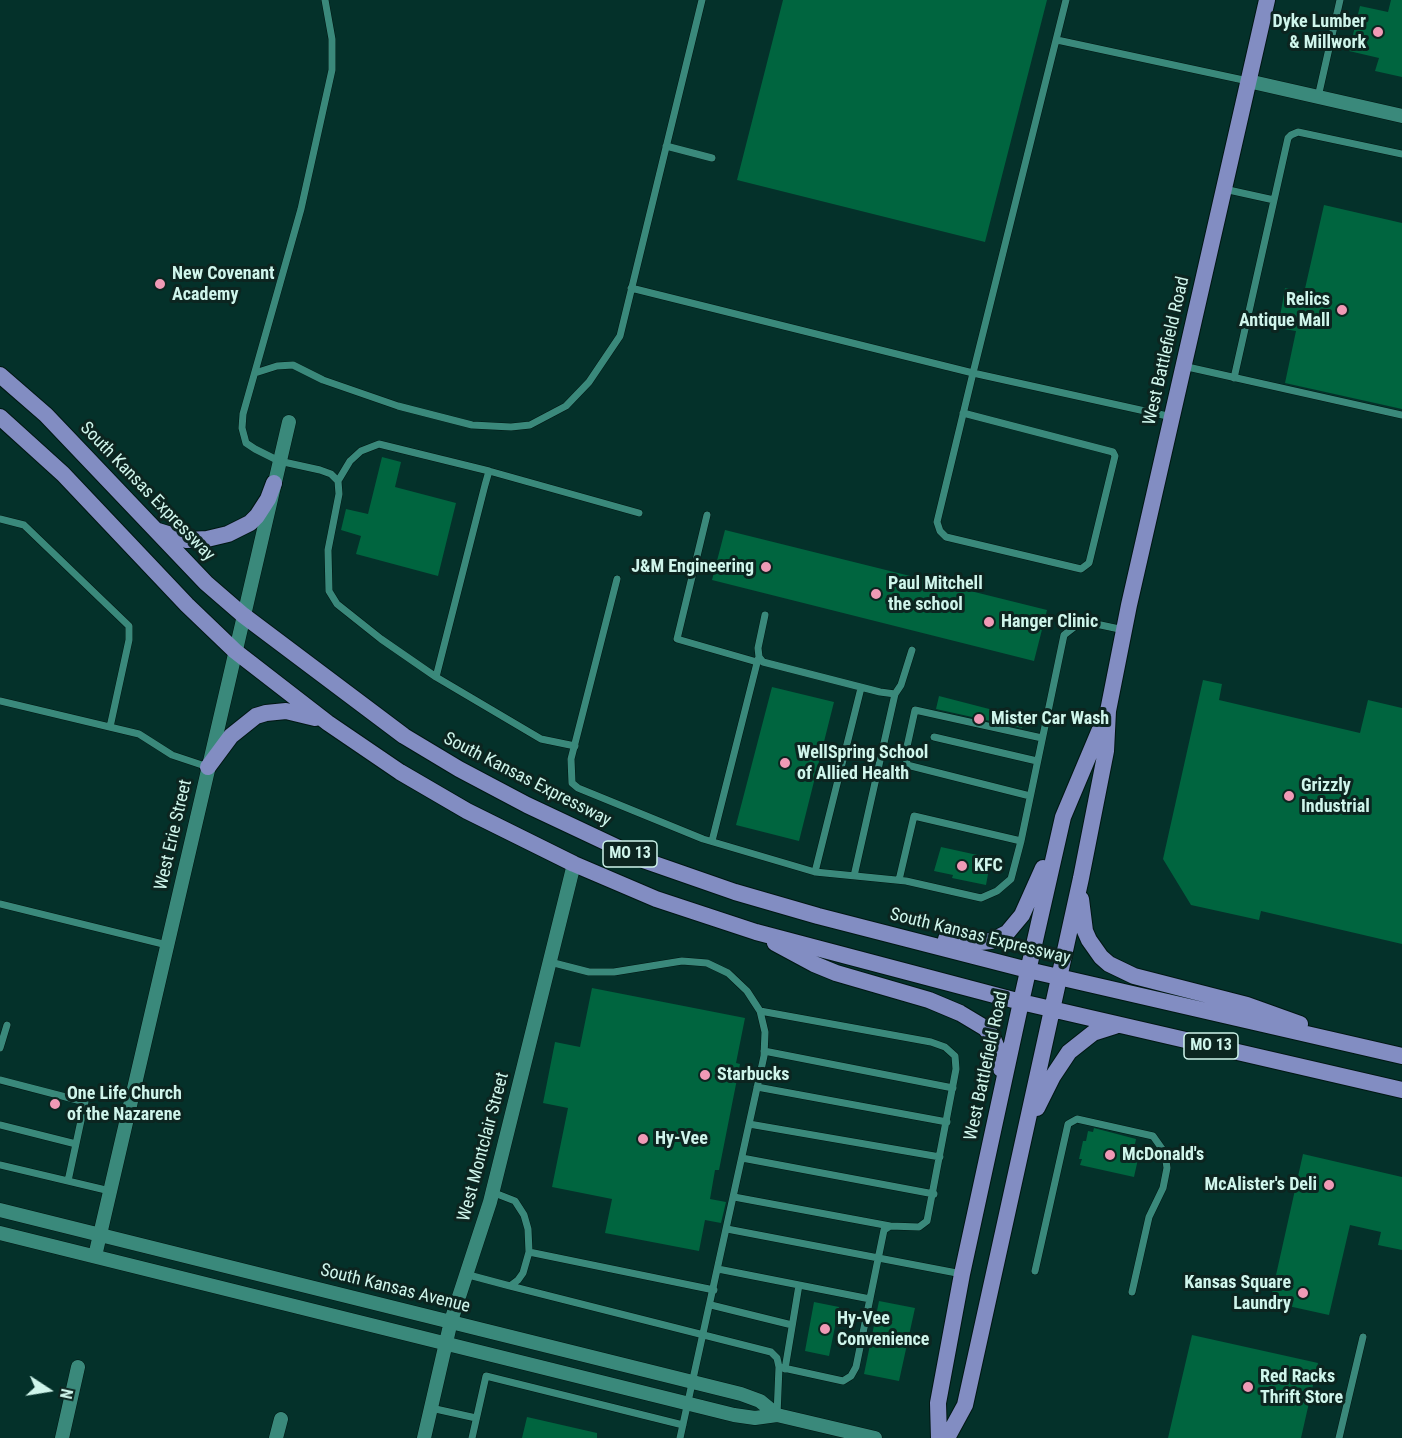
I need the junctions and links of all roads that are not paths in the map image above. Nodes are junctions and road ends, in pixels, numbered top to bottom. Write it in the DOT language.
graph roads {
  1 [pos="325,0"];
  2 [pos="702,0"];
  3 [pos="1066,0"];
  4 [pos="1267,0"];
  5 [pos="1340,0"];
  6 [pos="1057,40"];
  7 [pos="1248,81"];
  8 [pos="1318,97"];
  9 [pos="1402,116"];
  10 [pos="666,146"];
  11 [pos="1402,154"];
  12 [pos="712,158"];
  13 [pos="1224,189"];
  14 [pos="1274,200"];
  15 [pos="630,288"];
  16 [pos="1183,366"];
  17 [pos="255,372"];
  18 [pos="973,373"];
  19 [pos="0,375"];
  20 [pos="1234,378"];
  21 [pos="963,413"];
  22 [pos="1402,415"];
  23 [pos="0,417"];
  24 [pos="1172,417"];
  25 [pos="289,422"];
  26 [pos="279,461"];
  27 [pos="489,471"];
  28 [pos="338,481"];
  29 [pos="274,483"];
  30 [pos="639,513"];
  31 [pos="707,515"];
  32 [pos="0,519"];
  33 [pos="154,529"];
  34 [pos="617,579"];
  35 [pos="243,615"];
  36 [pos="765,615"];
  37 [pos="1124,630"];
  38 [pos="912,650"];
  39 [pos="235,651"];
  40 [pos="758,659"];
  41 [pos="436,677"];
  42 [pos="861,688"];
  43 [pos="896,694"];
  44 [pos="0,701"];
  45 [pos="1108,711"];
  46 [pos="328,723"];
  47 [pos="110,727"];
  48 [pos="934,736"];
  49 [pos="1042,738"];
  50 [pos="575,746"];
  51 [pos="1037,761"];
  52 [pos="208,767"];
  53 [pos="1030,796"];
  54 [pos="1064,816"];
  55 [pos="712,841"];
  56 [pos="1021,841"];
  57 [pos="574,864"];
  58 [pos="815,872"];
  59 [pos="854,876"];
  60 [pos="1081,878"];
  61 [pos="899,880"];
  62 [pos="0,904"];
  63 [pos="818,916"];
  64 [pos="756,932"];
  65 [pos="167,945"];
  66 [pos="549,962"];
  67 [pos="1028,970"];
  68 [pos="1059,977"];
  69 [pos="1021,1002"];
  70 [pos="1052,1009"];
  71 [pos="760,1011"];
  72 [pos="7,1026"];
  73 [pos="1120,1026"];
  74 [pos="1336,1041"];
  75 [pos="0,1048"];
  76 [pos="764,1051"];
  77 [pos="1402,1056"];
  78 [pos="0,1080"];
  79 [pos="757,1087"];
  80 [pos="953,1088"];
  81 [pos="1001,1089"];
  82 [pos="1402,1090"];
  83 [pos="946,1122"];
  84 [pos="749,1124"];
  85 [pos="0,1125"];
  86 [pos="76,1144"];
  87 [pos="742,1158"];
  88 [pos="940,1158"];
  89 [pos="0,1165"];
  90 [pos="1015,1177"];
  91 [pos="68,1181"];
  92 [pos="111,1191"];
  93 [pos="492,1192"];
  94 [pos="934,1194"];
  95 [pos="734,1197"];
  96 [pos="0,1210"];
  97 [pos="890,1226"];
  98 [pos="727,1229"];
  99 [pos="0,1233"];
  100 [pos="100,1234"];
  101 [pos="529,1251"];
  102 [pos="95,1256"];
  103 [pos="878,1258"];
  104 [pos="718,1269"];
  105 [pos="1035,1271"];
  106 [pos="465,1274"];
  107 [pos="962,1274"];
  108 [pos="799,1285"];
  109 [pos="510,1286"];
  110 [pos="714,1290"];
  111 [pos="1132,1293"];
  112 [pos="870,1299"];
  113 [pos="711,1305"];
  114 [pos="451,1321"];
  115 [pos="792,1324"];
  116 [pos="704,1336"];
  117 [pos="1363,1336"];
  118 [pos="446,1343"];
  119 [pos="78,1367"];
  120 [pos="782,1368"];
  121 [pos="694,1382"];
  122 [pos="688,1403"];
  123 [pos="431,1408"];
  124 [pos="777,1415"];
  125 [pos="476,1418"];
  126 [pos="281,1419"];
  127 [pos="683,1425"];
  128 [pos="834,1433"];
  129 [pos="62,1438"];
  130 [pos="276,1438"];
  131 [pos="424,1438"];
  132 [pos="472,1438"];
  133 [pos="681,1438"];
  134 [pos="875,1438"];
  135 [pos="939,1438"];
  136 [pos="947,1438"];
  137 [pos="1339,1438"];
  1 -- 17 [label="lane"];
  2 -- 10 [label="lane"];
  3 -- 6 [label="lane"];
  4 -- 7 [label="main road, West Battlefield Road"];
  5 -- 8 [label="lane"];
  6 -- 7 [label="lane"];
  6 -- 18 [label="lane"];
  7 -- 8 [label="street"];
  7 -- 13 [label="main road, West Battlefield Road"];
  8 -- 9 [label="street"];
  10 -- 12 [label="lane"];
  10 -- 15 [label="lane"];
  11 -- 14 [label="lane"];
  13 -- 14 [label="lane"];
  13 -- 16 [label="main road, West Battlefield Road"];
  14 -- 20 [label="lane"];
  15 -- 17 [label="lane"];
  15 -- 18 [label="lane"];
  16 -- 20 [label="lane"];
  16 -- 24 [label="main road, West Battlefield Road"];
  17 -- 26 [label="lane"];
  18 -- 21 [label="lane"];
  18 -- 24 [label="lane"];
  19 -- 33 [label="main road, South Kansas Expressway / MO 13"];
  20 -- 22 [label="lane"];
  21 -- 21 [label="lane"];
  23 -- 39 [label="main road, MO 13"];
  24 -- 37 [label="main road, West Battlefield Road"];
  25 -- 26 [label="street, West Erie Street"];
  26 -- 28 [label="lane"];
  26 -- 29 [label="street, West Erie Street"];
  27 -- 28 [label="lane"];
  27 -- 30 [label="lane"];
  27 -- 41 [label="lane"];
  28 -- 41 [label="lane"];
  29 -- 33 [label="main road"];
  29 -- 35 [label="street, West Erie Street"];
  31 -- 40 [label="lane"];
  32 -- 47 [label="lane"];
  33 -- 35 [label="main road, South Kansas Expressway / MO 13"];
  34 -- 50 [label="lane"];
  35 -- 39 [label="street, West Erie Street"];
  35 -- 63 [label="main road, South Kansas Expressway / MO 13"];
  36 -- 40 [label="lane"];
  37 -- 45 [label="main road, West Battlefield Road"];
  37 -- 49 [label="lane"];
  38 -- 43 [label="lane"];
  39 -- 46 [label="main road, MO 13"];
  39 -- 52 [label="street, West Erie Street"];
  40 -- 42 [label="lane"];
  40 -- 55 [label="lane"];
  41 -- 50 [label="lane"];
  42 -- 43 [label="lane"];
  42 -- 58 [label="lane"];
  43 -- 59 [label="lane"];
  44 -- 47 [label="lane"];
  45 -- 54 [label="main road, West Battlefield Road"];
  45 -- 60 [label="main road, West Battlefield Road"];
  46 -- 52 [label="main road"];
  46 -- 57 [label="main road, MO 13"];
  47 -- 52 [label="lane"];
  48 -- 51 [label="lane"];
  49 -- 51 [label="lane"];
  49 -- 53 [label="lane"];
  50 -- 55 [label="lane"];
  51 -- 53 [label="lane"];
  52 -- 65 [label="street, West Erie Street"];
  53 -- 56 [label="lane"];
  54 -- 63 [label="main road"];
  54 -- 67 [label="main road, West Battlefield Road"];
  55 -- 58 [label="lane"];
  56 -- 61 [label="lane"];
  56 -- 61 [label="lane"];
  57 -- 64 [label="main road, MO 13"];
  57 -- 66 [label="street, West Montclair Street"];
  58 -- 59 [label="lane"];
  59 -- 61 [label="lane"];
  60 -- 68 [label="main road, West Battlefield Road"];
  60 -- 74 [label="main road"];
  62 -- 65 [label="lane"];
  63 -- 67 [label="main road, South Kansas Expressway / MO 13"];
  64 -- 69 [label="main road, MO 13"];
  64 -- 81 [label="main road"];
  65 -- 92 [label="street, West Erie Street"];
  66 -- 71 [label="lane"];
  66 -- 93 [label="street, West Montclair Street"];
  67 -- 68 [label="main road, South Kansas Expressway / MO 13"];
  67 -- 69 [label="main road, West Battlefield Road"];
  68 -- 70 [label="main road, West Battlefield Road"];
  68 -- 74 [label="main road, South Kansas Expressway / MO 13"];
  69 -- 70 [label="main road, MO 13"];
  69 -- 81 [label="main road, West Battlefield Road"];
  70 -- 73 [label="main road, MO 13"];
  70 -- 90 [label="main road, West Battlefield Road"];
  71 -- 76 [label="lane"];
  71 -- 80 [label="lane"];
  72 -- 75 [label="lane"];
  73 -- 82 [label="main road, MO 13"];
  73 -- 90 [label="main road"];
  74 -- 77 [label="main road, South Kansas Expressway / MO 13"];
  76 -- 79 [label="lane"];
  76 -- 80 [label="lane"];
  78 -- 86 [label="lane"];
  79 -- 83 [label="lane"];
  79 -- 84 [label="lane"];
  80 -- 83 [label="lane"];
  81 -- 107 [label="main road, West Battlefield Road"];
  83 -- 88 [label="lane"];
  84 -- 87 [label="lane"];
  84 -- 88 [label="lane"];
  85 -- 86 [label="lane"];
  86 -- 91 [label="lane"];
  87 -- 94 [label="lane"];
  87 -- 95 [label="lane"];
  88 -- 94 [label="lane"];
  89 -- 91 [label="lane"];
  90 -- 136 [label="main road, West Battlefield Road"];
  91 -- 92 [label="lane"];
  92 -- 100 [label="street, West Erie Street"];
  93 -- 101 [label="lane"];
  93 -- 106 [label="street, West Montclair Street"];
  94 -- 97 [label="lane"];
  95 -- 97 [label="lane"];
  95 -- 98 [label="lane"];
  96 -- 100 [label="street, South Kansas Avenue"];
  97 -- 103 [label="lane"];
  98 -- 103 [label="lane"];
  98 -- 104 [label="lane"];
  99 -- 102 [label="street, South Kansas Avenue"];
  100 -- 102 [label="street, West Erie Street"];
  100 -- 114 [label="street, South Kansas Avenue"];
  101 -- 109 [label="lane"];
  101 -- 110 [label="lane"];
  102 -- 118 [label="street, South Kansas Avenue"];
  103 -- 107 [label="lane"];
  103 -- 112 [label="lane"];
  104 -- 108 [label="lane"];
  104 -- 110 [label="lane"];
  105 -- 111 [label="lane"];
  106 -- 109 [label="lane"];
  106 -- 114 [label="street, West Montclair Street"];
  107 -- 135 [label="main road, West Battlefield Road"];
  108 -- 112 [label="lane"];
  108 -- 115 [label="lane"];
  109 -- 116 [label="lane"];
  110 -- 113 [label="lane"];
  112 -- 120 [label="lane"];
  113 -- 115 [label="lane"];
  113 -- 116 [label="lane"];
  114 -- 118 [label="street, West Montclair Street"];
  114 -- 121 [label="street, South Kansas Avenue"];
  115 -- 120 [label="lane"];
  116 -- 120 [label="lane"];
  116 -- 121 [label="lane"];
  117 -- 137 [label="lane"];
  118 -- 122 [label="street, South Kansas Avenue"];
  118 -- 123 [label="street, West Montclair Street"];
  119 -- 129 [label="street"];
  120 -- 124 [label="lane"];
  121 -- 122 [label="lane"];
  121 -- 124 [label="street, South Kansas Avenue"];
  122 -- 124 [label="street, South Kansas Avenue"];
  122 -- 127 [label="lane"];
  123 -- 125 [label="lane"];
  123 -- 131 [label="street, West Montclair Street"];
  124 -- 128 [label="street, South Kansas Avenue"];
  125 -- 127 [label="lane"];
  125 -- 132 [label="lane"];
  126 -- 130 [label="street"];
  127 -- 133 [label="lane"];
  128 -- 134 [label="street, South Kansas Avenue"];
}
